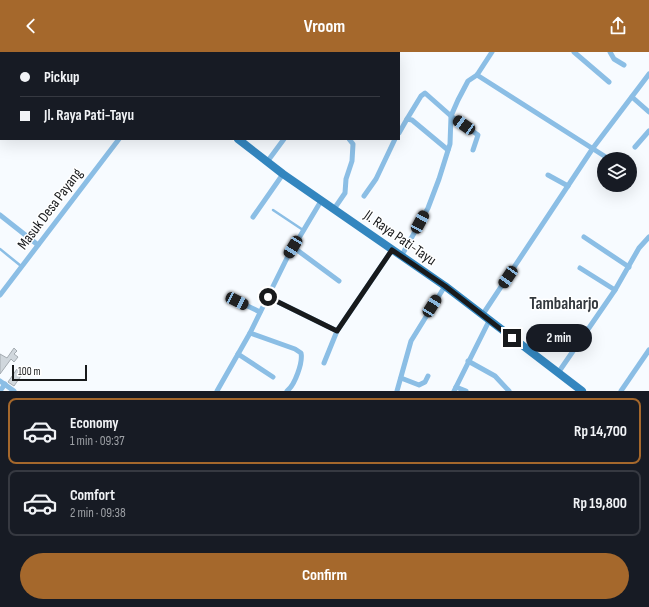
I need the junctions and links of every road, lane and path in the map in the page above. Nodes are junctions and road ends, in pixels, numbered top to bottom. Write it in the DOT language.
graph roads {
  1 [pos="492,52"];
  2 [pos="574,52"];
  3 [pos="610,52"];
  4 [pos="624,65"];
  5 [pos="649,74"];
  6 [pos="477,75"];
  7 [pos="609,82"];
  8 [pos="632,97"];
  9 [pos="649,112"];
  10 [pos="452,116"];
  11 [pos="407,119"];
  12 [pos="400,131"];
  13 [pos="649,131"];
  14 [pos="118,140"];
  15 [pos="239,140"];
  16 [pos="283,140"];
  17 [pos="350,140"];
  18 [pos="395,140"];
  19 [pos="635,147"];
  20 [pos="593,148"];
  21 [pos="448,150"];
  22 [pos="473,150"];
  23 [pos="599,152"];
  24 [pos="267,162"];
  25 [pos="283,174"];
  26 [pos="548,175"];
  27 [pos="568,186"];
  28 [pos="364,196"];
  29 [pos="321,201"];
  30 [pos="334,209"];
  31 [pos="273,210"];
  32 [pos="0,215"];
  33 [pos="253,217"];
  34 [pos="303,231"];
  35 [pos="584,237"];
  36 [pos="649,237"];
  37 [pos="38,245"];
  38 [pos="293,247"];
  39 [pos="0,249"];
  40 [pos="392,250"];
  41 [pos="402,255"];
  42 [pos="22,266"];
  43 [pos="629,267"];
  44 [pos="580,268"];
  45 [pos="339,281"];
  46 [pos="445,286"];
  47 [pos="615,290"];
  48 [pos="0,294"];
  49 [pos="268,297"];
  50 [pos="237,301"];
  51 [pos="260,312"];
  52 [pos="483,314"];
  53 [pos="489,321"];
  54 [pos="337,331"];
  55 [pos="250,333"];
  56 [pos="649,350"];
  57 [pos="238,354"];
  58 [pos="468,361"];
  59 [pos="324,362"];
  60 [pos="558,373"];
  61 [pos="428,376"];
  62 [pos="273,377"];
  63 [pos="401,378"];
  64 [pos="0,381"];
  65 [pos="5,384"];
  66 [pos="455,389"];
  67 [pos="291,390"];
  68 [pos="0,391"];
  69 [pos="14,391"];
  70 [pos="217,391"];
  71 [pos="397,391"];
  72 [pos="466,391"];
  73 [pos="509,391"];
  74 [pos="582,391"];
  75 [pos="621,391"];
  1 -- 6 [label="street"];
  2 -- 7 [label="street"];
  3 -- 4 [label="street"];
  5 -- 8 [label="street"];
  6 -- 10 [label="street"];
  6 -- 20 [label="street"];
  8 -- 9 [label="street"];
  8 -- 20 [label="street"];
  10 -- 11 [label="street"];
  10 -- 21 [label="street"];
  10 -- 22 [label="street"];
  11 -- 12 [label="street"];
  11 -- 21 [label="street"];
  13 -- 19 [label="street"];
  14 -- 37 [label="street, Masuk Desa Payang"];
  15 -- 24 [label="main road, Jl. Raya Pati-Tayu"];
  16 -- 24 [label="street"];
  17 -- 30 [label="street"];
  18 -- 28 [label="street"];
  20 -- 23 [label="street"];
  20 -- 27 [label="street"];
  21 -- 41 [label="street"];
  24 -- 25 [label="main road, Jl. Raya Pati-Tayu"];
  25 -- 29 [label="main road, Jl. Raya Pati-Tayu"];
  25 -- 33 [label="street"];
  26 -- 27 [label="street"];
  27 -- 52 [label="street"];
  29 -- 30 [label="main road, Jl. Raya Pati-Tayu"];
  29 -- 34 [label="street"];
  30 -- 40 [label="main road, Jl. Raya Pati-Tayu"];
  31 -- 34 [label="lane"];
  32 -- 37 [label="street"];
  34 -- 38 [label="street"];
  35 -- 43 [label="street"];
  36 -- 43 [label="street"];
  37 -- 42 [label="street, Masuk Desa Payang"];
  38 -- 45 [label="street"];
  38 -- 49 [label="street"];
  39 -- 42 [label="lane"];
  40 -- 41 [label="main road, Jl. Raya Pati-Tayu"];
  40 -- 54 [label="street"];
  41 -- 46 [label="main road, Jl. Raya Pati-Tayu"];
  42 -- 48 [label="street, Masuk Desa Payang"];
  43 -- 47 [label="street"];
  44 -- 47 [label="street"];
  46 -- 52 [label="main road, Jl. Raya Pati-Tayu"];
  46 -- 63 [label="street"];
  47 -- 60 [label="street"];
  49 -- 51 [label="street"];
  49 -- 54 [label="street"];
  50 -- 51 [label="street"];
  51 -- 55 [label="street"];
  52 -- 53 [label="main road, Jl. Raya Pati-Tayu"];
  53 -- 58 [label="street"];
  53 -- 60 [label="main road, Jl. Raya Pati-Tayu"];
  54 -- 59 [label="street"];
  55 -- 57 [label="street"];
  55 -- 67 [label="street"];
  56 -- 75 [label="street"];
  57 -- 62 [label="street"];
  57 -- 70 [label="street"];
  58 -- 66 [label="street"];
  58 -- 73 [label="street"];
  60 -- 74 [label="main road, Jl. Raya Pati-Tayu"];
  61 -- 63 [label="street"];
  63 -- 71 [label="street"];
  64 -- 65 [label="street"];
  65 -- 68 [label="street"];
  65 -- 69 [label="street"];
  66 -- 72 [label="street"];
}
